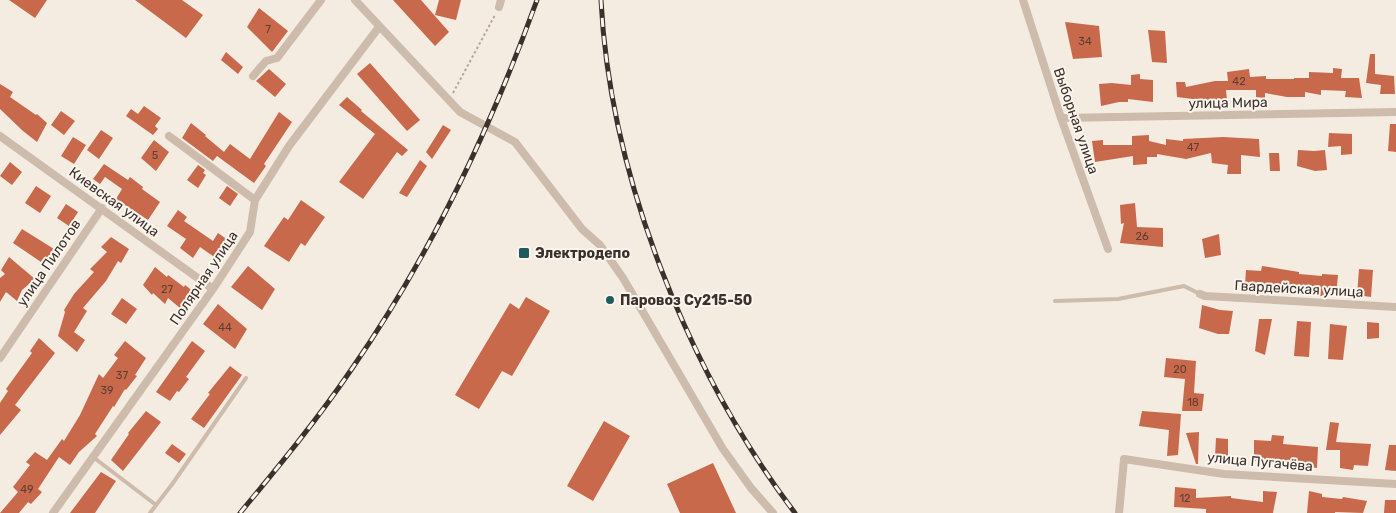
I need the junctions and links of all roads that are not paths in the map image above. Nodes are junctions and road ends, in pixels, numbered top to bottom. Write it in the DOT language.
graph roads {
  1 [pos="321,0"];
  2 [pos="355,0"];
  3 [pos="1023,0"];
  4 [pos="379,27"];
  5 [pos="253,76"];
  6 [pos="1396,112"];
  7 [pos="1061,118"];
  8 [pos="0,136"];
  9 [pos="169,136"];
  10 [pos="255,200"];
  11 [pos="102,208"];
  12 [pos="1108,249"];
  13 [pos="213,289"];
  14 [pos="1200,294"];
  15 [pos="1055,301"];
  16 [pos="1396,306"];
  17 [pos="0,358"];
  18 [pos="246,378"];
  19 [pos="93,456"];
  20 [pos="1396,484"];
  21 [pos="156,505"];
  22 [pos="53,513"];
  23 [pos="150,513"];
  24 [pos="773,513"];
  25 [pos="1119,513"];
  1 -- 5 [label="street"];
  2 -- 4 [label="street"];
  3 -- 7 [label="street, Выборная улица"];
  4 -- 10 [label="street, Полярная улица"];
  4 -- 24 [label="street"];
  6 -- 7 [label="street, улица Мира"];
  7 -- 12 [label="street, Выборная улица"];
  8 -- 11 [label="street, Киевская улица"];
  9 -- 10 [label="street"];
  10 -- 13 [label="street, Полярная улица"];
  11 -- 13 [label="street, Киевская улица"];
  11 -- 17 [label="street, улица Пилотов"];
  13 -- 19 [label="street, Полярная улица"];
  14 -- 15 [label="lane"];
  14 -- 16 [label="street, Гвардейская улица"];
  18 -- 21 [label="lane"];
  19 -- 21 [label="lane"];
  19 -- 22 [label="street, Полярная улица"];
  20 -- 25 [label="street, улица Пугачёва"];
  21 -- 23 [label="lane"];
}
